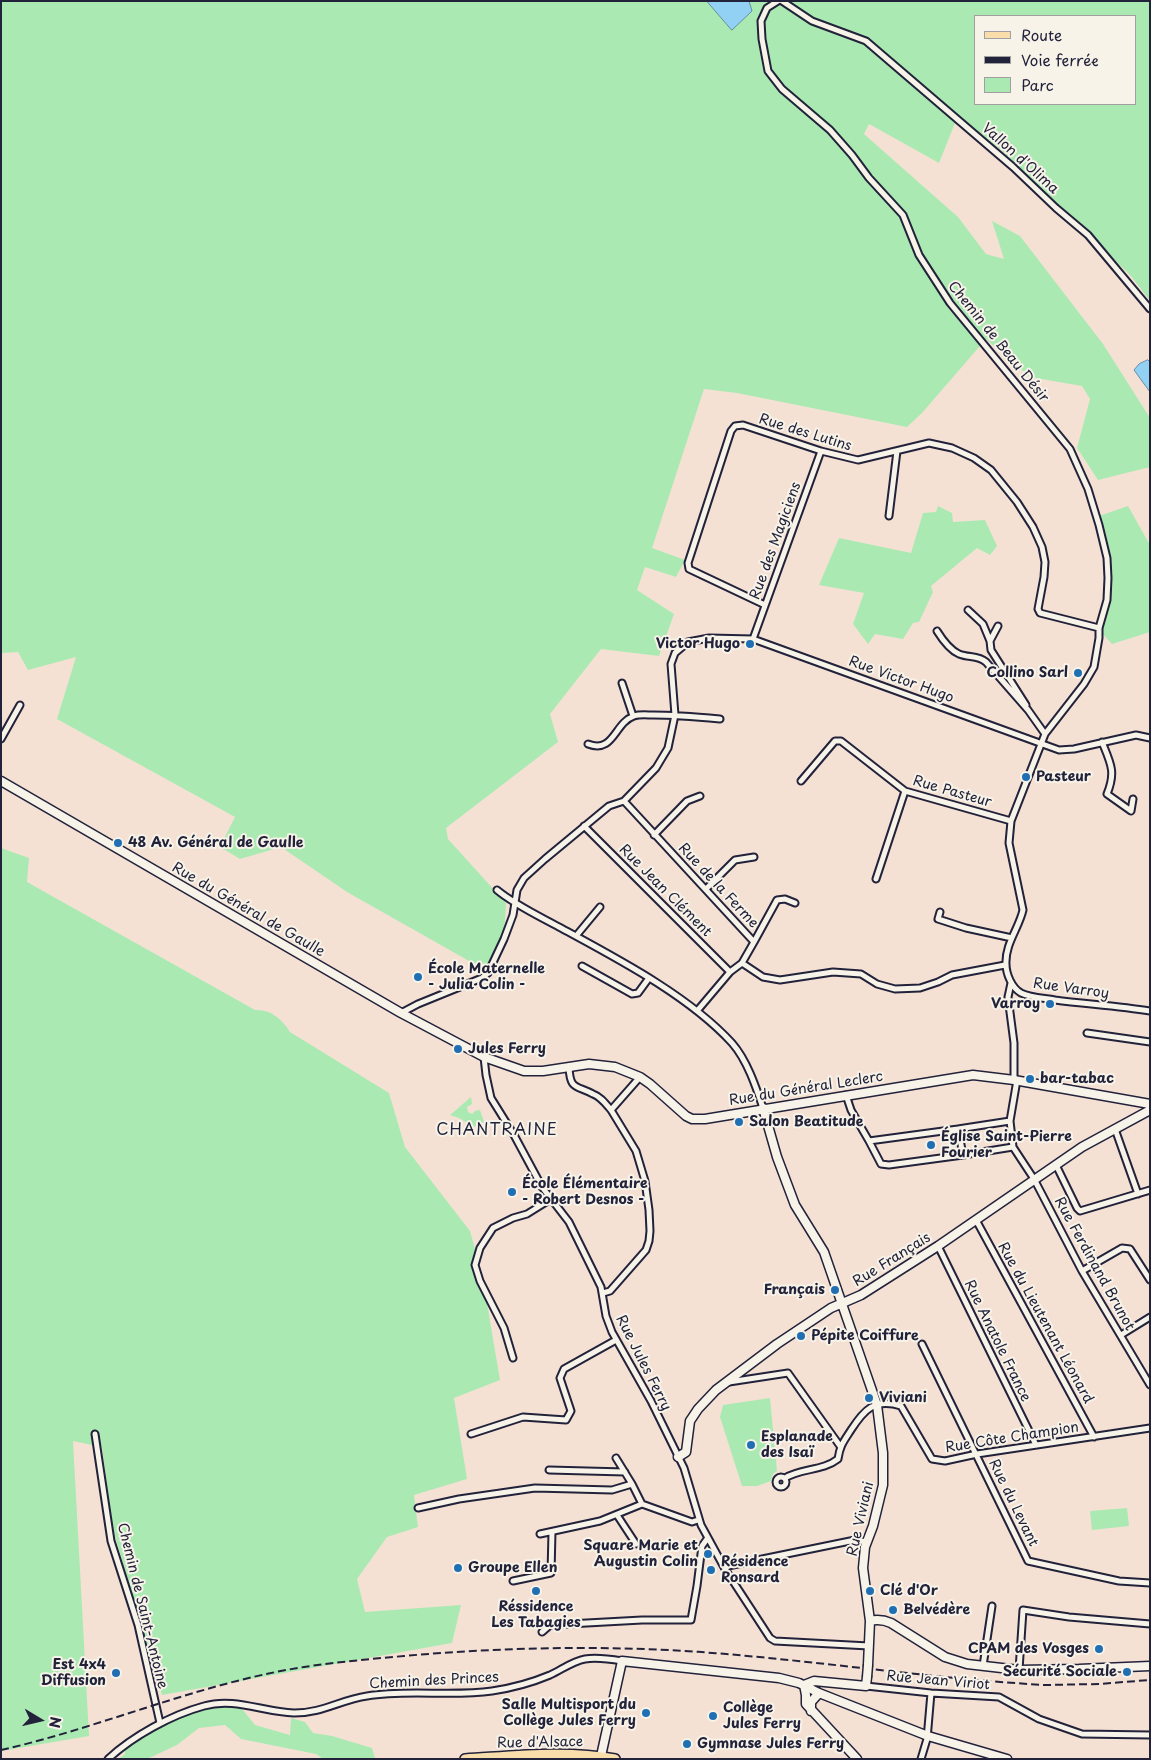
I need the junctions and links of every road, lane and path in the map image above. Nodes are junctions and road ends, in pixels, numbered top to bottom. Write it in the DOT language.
graph roads {
  1 [pos="778,1"];
  2 [pos="782,1"];
  3 [pos="1150,308"];
  4 [pos="821,450"];
  5 [pos="897,451"];
  6 [pos="890,516"];
  7 [pos="764,605"];
  8 [pos="968,610"];
  9 [pos="998,626"];
  10 [pos="1100,628"];
  11 [pos="937,631"];
  12 [pos="753,639"];
  13 [pos="990,641"];
  14 [pos="622,684"];
  15 [pos="20,705"];
  16 [pos="1028,710"];
  17 [pos="674,715"];
  18 [pos="633,716"];
  19 [pos="720,719"];
  20 [pos="1045,734"];
  21 [pos="1150,738"];
  22 [pos="1,739"];
  23 [pos="1102,742"];
  24 [pos="1041,743"];
  25 [pos="588,744"];
  26 [pos="1,781"];
  27 [pos="801,781"];
  28 [pos="905,791"];
  29 [pos="700,796"];
  30 [pos="1133,799"];
  31 [pos="624,801"];
  32 [pos="1011,821"];
  33 [pos="584,826"];
  34 [pos="654,835"];
  35 [pos="754,857"];
  36 [pos="876,879"];
  37 [pos="706,889"];
  38 [pos="498,890"];
  39 [pos="514,900"];
  40 [pos="795,902"];
  41 [pos="600,908"];
  42 [pos="940,912"];
  43 [pos="576,936"];
  44 [pos="1012,938"];
  45 [pos="754,942"];
  46 [pos="742,963"];
  47 [pos="1005,965"];
  48 [pos="582,966"];
  49 [pos="730,972"];
  50 [pos="649,978"];
  51 [pos="1011,983"];
  52 [pos="1150,1010"];
  53 [pos="696,1011"];
  54 [pos="401,1013"];
  55 [pos="1087,1033"];
  56 [pos="1150,1042"];
  57 [pos="484,1057"];
  58 [pos="569,1067"];
  59 [pos="640,1077"];
  60 [pos="1016,1080"];
  61 [pos="846,1095"];
  62 [pos="1150,1104"];
  63 [pos="763,1108"];
  64 [pos="611,1110"];
  65 [pos="1150,1110"];
  66 [pos="1010,1121"];
  67 [pos="958,1129"];
  68 [pos="1114,1129"];
  69 [pos="870,1142"];
  70 [pos="1013,1147"];
  71 [pos="963,1155"];
  72 [pos="1056,1165"];
  73 [pos="1034,1179"];
  74 [pos="1150,1190"];
  75 [pos="1138,1194"];
  76 [pos="551,1199"];
  77 [pos="976,1220"];
  78 [pos="938,1246"];
  79 [pos="1082,1271"];
  80 [pos="1150,1280"];
  81 [pos="603,1293"];
  82 [pos="842,1303"];
  83 [pos="1150,1317"];
  84 [pos="1121,1335"];
  85 [pos="616,1340"];
  86 [pos="922,1344"];
  87 [pos="513,1358"];
  88 [pos="727,1382"];
  89 [pos="1150,1385"];
  90 [pos="878,1405"];
  91 [pos="1150,1428"];
  92 [pos="95,1434"];
  93 [pos="470,1434"];
  94 [pos="1094,1437"];
  95 [pos="1036,1445"];
  96 [pos="840,1446"];
  97 [pos="977,1454"];
  98 [pos="678,1457"];
  99 [pos="616,1458"];
  100 [pos="549,1470"];
  101 [pos="625,1472"];
  102 [pos="785,1478"];
  103 [pos="632,1484"];
  104 [pos="642,1504"];
  105 [pos="418,1508"];
  106 [pos="617,1515"];
  107 [pos="698,1520"];
  108 [pos="552,1532"];
  109 [pos="540,1534"];
  110 [pos="707,1539"];
  111 [pos="867,1542"];
  112 [pos="636,1544"];
  113 [pos="711,1546"];
  114 [pos="701,1551"];
  115 [pos="725,1569"];
  116 [pos="513,1581"];
  117 [pos="1150,1583"];
  118 [pos="992,1606"];
  119 [pos="870,1621"];
  120 [pos="1150,1624"];
  121 [pos="542,1632"];
  122 [pos="870,1646"];
  123 [pos="622,1661"];
  124 [pos="983,1666"];
  125 [pos="1150,1666"];
  126 [pos="1020,1670"];
  127 [pos="824,1682"];
  128 [pos="804,1685"];
  129 [pos="866,1686"];
  130 [pos="818,1693"];
  131 [pos="931,1693"];
  132 [pos="811,1711"];
  133 [pos="160,1724"];
  134 [pos="1150,1735"];
  135 [pos="928,1736"];
  136 [pos="601,1758"];
  137 [pos="108,1759"];
  138 [pos="466,1759"];
  139 [pos="615,1759"];
  140 [pos="858,1759"];
  141 [pos="921,1759"];
  142 [pos="1007,1759"];
  1 -- 10 [label="street, Chemin de Beau Désir"];
  2 -- 3 [label="street, Vallon d'Olima"];
  4 -- 5 [label="street, Rue des Lutins"];
  4 -- 7 [label="street, Rue des Magiciens"];
  4 -- 7 [label="street, Rue des Lutins"];
  5 -- 6 [label="street"];
  5 -- 10 [label="street, Rue des Lutins"];
  7 -- 12 [label="street, Rue des Magiciens"];
  8 -- 13 [label="street"];
  9 -- 13 [label="street"];
  10 -- 20 [label="street"];
  11 -- 16 [label="street"];
  12 -- 17 [label="street, Rue Victor Hugo"];
  12 -- 24 [label="street, Rue Victor Hugo"];
  13 -- 16 [label="street"];
  14 -- 18 [label="street"];
  15 -- 22 [label="street"];
  16 -- 20 [label="street"];
  17 -- 18 [label="street"];
  17 -- 19 [label="street"];
  17 -- 31 [label="street, Rue Victor Hugo"];
  18 -- 25 [label="street"];
  20 -- 24 [label="street"];
  21 -- 23 [label="street, Rue Victor Hugo"];
  23 -- 24 [label="street, Rue Victor Hugo"];
  23 -- 30 [label="street"];
  24 -- 32 [label="street"];
  26 -- 54 [label="street, Rue du Général de Gaulle"];
  27 -- 28 [label="street, Rue Pasteur"];
  28 -- 32 [label="street, Rue Pasteur"];
  28 -- 36 [label="street"];
  29 -- 34 [label="street"];
  31 -- 33 [label="street"];
  31 -- 34 [label="street, Rue de la Ferme"];
  32 -- 44 [label="street"];
  33 -- 39 [label="street"];
  33 -- 49 [label="street, Rue Jean Clément"];
  34 -- 37 [label="street, Rue de la Ferme"];
  35 -- 37 [label="street"];
  37 -- 45 [label="street, Rue de la Ferme"];
  38 -- 39 [label="street"];
  39 -- 43 [label="street"];
  39 -- 54 [label="street"];
  40 -- 45 [label="street"];
  41 -- 43 [label="street"];
  42 -- 44 [label="street"];
  43 -- 50 [label="street"];
  44 -- 47 [label="street"];
  45 -- 46 [label="street, Rue de la Ferme"];
  46 -- 47 [label="street"];
  46 -- 49 [label="street, Rue de la Ferme"];
  47 -- 51 [label="street"];
  48 -- 50 [label="street"];
  49 -- 53 [label="street, Rue de la Ferme"];
  50 -- 53 [label="street"];
  51 -- 52 [label="street, Rue Varroy"];
  51 -- 60 [label="street"];
  53 -- 63 [label="street"];
  54 -- 57 [label="street, Rue du Général de Gaulle"];
  55 -- 56 [label="street"];
  57 -- 58 [label="street, Rue du Général Leclerc"];
  57 -- 76 [label="street, Rue Jules Ferry"];
  58 -- 59 [label="street, Rue du Général Leclerc"];
  58 -- 64 [label="street"];
  59 -- 63 [label="street, Rue du Général Leclerc"];
  59 -- 64 [label="street"];
  60 -- 61 [label="street, Rue du Général Leclerc"];
  60 -- 62 [label="street, Rue du Général Leclerc"];
  60 -- 66 [label="street"];
  61 -- 63 [label="street, Rue du Général Leclerc"];
  61 -- 69 [label="street"];
  63 -- 82 [label="street, Rue Viviani"];
  64 -- 81 [label="street"];
  65 -- 68 [label="street, Rue Français"];
  66 -- 67 [label="street"];
  66 -- 70 [label="street"];
  67 -- 69 [label="street"];
  67 -- 71 [label="street"];
  68 -- 72 [label="street, Rue Français"];
  68 -- 75 [label="street"];
  69 -- 71 [label="street"];
  70 -- 71 [label="street"];
  70 -- 73 [label="street, Rue Ferdinand Brunot"];
  72 -- 73 [label="street, Rue Français"];
  72 -- 75 [label="street"];
  73 -- 77 [label="street, Rue Français"];
  73 -- 79 [label="street, Rue Ferdinand Brunot"];
  74 -- 75 [label="street"];
  76 -- 81 [label="street, Rue Jules Ferry"];
  76 -- 87 [label="street"];
  77 -- 78 [label="street, Rue Français"];
  77 -- 94 [label="street, Rue du Lieutenant Léonard"];
  78 -- 82 [label="street, Rue Français"];
  78 -- 95 [label="street, Rue Anatole France"];
  79 -- 80 [label="street"];
  79 -- 84 [label="street, Rue Ferdinand Brunot"];
  81 -- 85 [label="street, Rue Jules Ferry"];
  82 -- 88 [label="street, Rue Français"];
  82 -- 90 [label="street, Rue Viviani"];
  83 -- 84 [label="street"];
  84 -- 89 [label="street, Rue Ferdinand Brunot"];
  85 -- 93 [label="street"];
  85 -- 98 [label="street, Rue Jules Ferry"];
  86 -- 97 [label="street, Rue du Levant"];
  88 -- 96 [label="street"];
  88 -- 98 [label="street, Rue Français"];
  90 -- 96 [label="street"];
  90 -- 97 [label="street, Rue Côte Champion"];
  90 -- 111 [label="street, Rue Viviani"];
  91 -- 94 [label="street, Rue Côte Champion"];
  92 -- 133 [label="street, Chemin de Saint-Antoine"];
  94 -- 95 [label="street, Rue Côte Champion"];
  95 -- 97 [label="street, Rue Côte Champion"];
  96 -- 102 [label="street"];
  97 -- 117 [label="street, Rue du Levant"];
  98 -- 107 [label="street, Rue Jules Ferry"];
  99 -- 101 [label="street"];
  100 -- 101 [label="street"];
  101 -- 103 [label="street"];
  103 -- 104 [label="street"];
  103 -- 105 [label="street"];
  104 -- 106 [label="street"];
  104 -- 107 [label="street"];
  106 -- 108 [label="street"];
  106 -- 112 [label="street"];
  107 -- 110 [label="street, Rue Jules Ferry"];
  108 -- 109 [label="street"];
  108 -- 116 [label="street"];
  110 -- 113 [label="street, Rue Jules Ferry"];
  110 -- 114 [label="street"];
  111 -- 115 [label="street"];
  111 -- 119 [label="street, Rue Viviani"];
  113 -- 114 [label="street"];
  113 -- 115 [label="street, Rue Jules Ferry"];
  114 -- 121 [label="street"];
  115 -- 122 [label="street, Rue Jules Ferry"];
  118 -- 124 [label="street"];
  119 -- 122 [label="street, Rue Viviani"];
  119 -- 124 [label="street"];
  120 -- 126 [label="street"];
  122 -- 129 [label="street, Rue Viviani, bridge"];
  123 -- 128 [label="street"];
  123 -- 133 [label="street, Chemin des Princes"];
  123 -- 136 [label="street"];
  124 -- 126 [label="street"];
  125 -- 126 [label="street"];
  127 -- 128 [label="street"];
  127 -- 129 [label="street"];
  127 -- 130 [label="street"];
  128 -- 130 [label="street"];
  128 -- 132 [label="street"];
  129 -- 131 [label="street, Rue Jean Viriot"];
  130 -- 132 [label="street"];
  130 -- 135 [label="street"];
  131 -- 134 [label="street, Rue Jean Viriot"];
  131 -- 135 [label="street"];
  132 -- 140 [label="street"];
  133 -- 137 [label="street, Chemin des Princes"];
  135 -- 141 [label="street"];
  135 -- 142 [label="street"];
  136 -- 138 [label="main road, Rue d'Alsace"];
  136 -- 139 [label="main road, Rue d'Alsace"];
}
